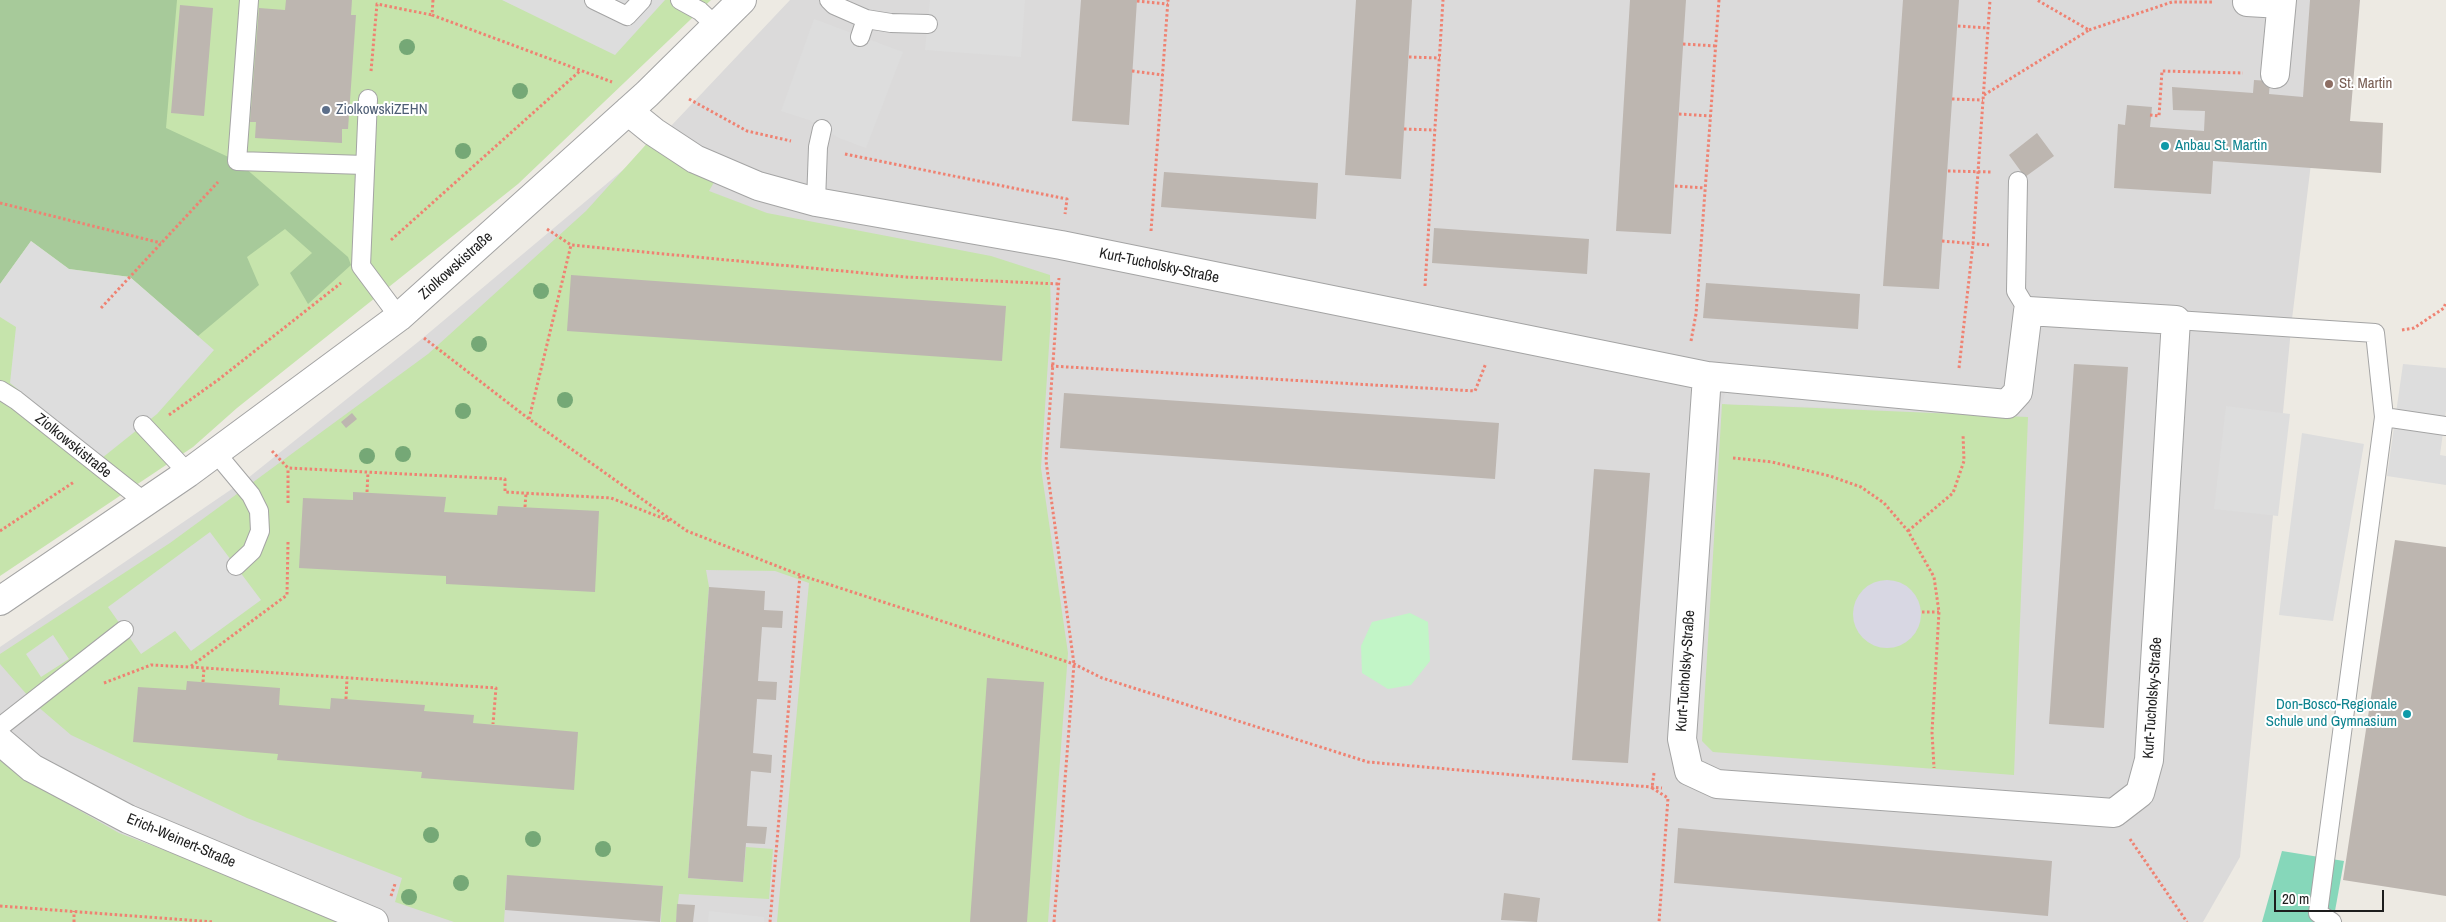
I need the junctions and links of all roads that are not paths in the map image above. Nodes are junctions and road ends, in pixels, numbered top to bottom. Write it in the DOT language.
graph roads {
  1 [pos="248,0"];
  2 [pos="594,0"];
  3 [pos="642,0"];
  4 [pos="680,0"];
  5 [pos="742,0"];
  6 [pos="829,0"];
  7 [pos="2247,2"];
  8 [pos="2282,2"];
  9 [pos="866,19"];
  10 [pos="928,24"];
  11 [pos="717,27"];
  12 [pos="860,37"];
  13 [pos="2275,74"];
  14 [pos="368,99"];
  15 [pos="637,103"];
  16 [pos="822,128"];
  17 [pos="365,165"];
  18 [pos="2018,181"];
  19 [pos="816,202"];
  20 [pos="2028,311"];
  21 [pos="399,317"];
  22 [pos="2176,320"];
  23 [pos="1697,374"];
  24 [pos="0,390"];
  25 [pos="2384,417"];
  26 [pos="2446,426"];
  27 [pos="146,427"];
  28 [pos="216,453"];
  29 [pos="188,473"];
  30 [pos="146,503"];
  31 [pos="236,566"];
  32 [pos="0,601"];
  33 [pos="124,630"];
  34 [pos="0,727"];
  35 [pos="0,741"];
  36 [pos="374,922"];
  37 [pos="2332,922"];
  1 -- 17 [label="lane"];
  2 -- 3 [label="lane"];
  4 -- 11 [label="lane"];
  5 -- 11 [label="street, Ziolkowskistraße"];
  6 -- 9 [label="lane"];
  7 -- 8 [label="street"];
  8 -- 13 [label="street"];
  9 -- 10 [label="lane"];
  9 -- 12 [label="lane"];
  11 -- 15 [label="street, Ziolkowskistraße"];
  14 -- 17 [label="lane"];
  15 -- 19 [label="street, Kurt-Tucholsky-Straße"];
  15 -- 21 [label="street, Ziolkowskistraße"];
  16 -- 19 [label="lane"];
  17 -- 21 [label="lane"];
  18 -- 20 [label="lane"];
  19 -- 23 [label="street, Kurt-Tucholsky-Straße"];
  20 -- 22 [label="street"];
  20 -- 23 [label="street, Kurt-Tucholsky-Straße"];
  21 -- 28 [label="street, Ziolkowskistraße"];
  22 -- 23 [label="street, Kurt-Tucholsky-Straße"];
  22 -- 25 [label="lane"];
  24 -- 30 [label="lane, Ziolkowskistraße"];
  25 -- 26 [label="lane"];
  25 -- 37 [label="lane"];
  27 -- 29 [label="lane"];
  28 -- 29 [label="street, Ziolkowskistraße"];
  28 -- 31 [label="lane"];
  29 -- 30 [label="street, Ziolkowskistraße"];
  30 -- 32 [label="street, Ziolkowskistraße"];
  33 -- 34 [label="lane"];
  35 -- 36 [label="street, Erich-Weinert-Straße"];
}
